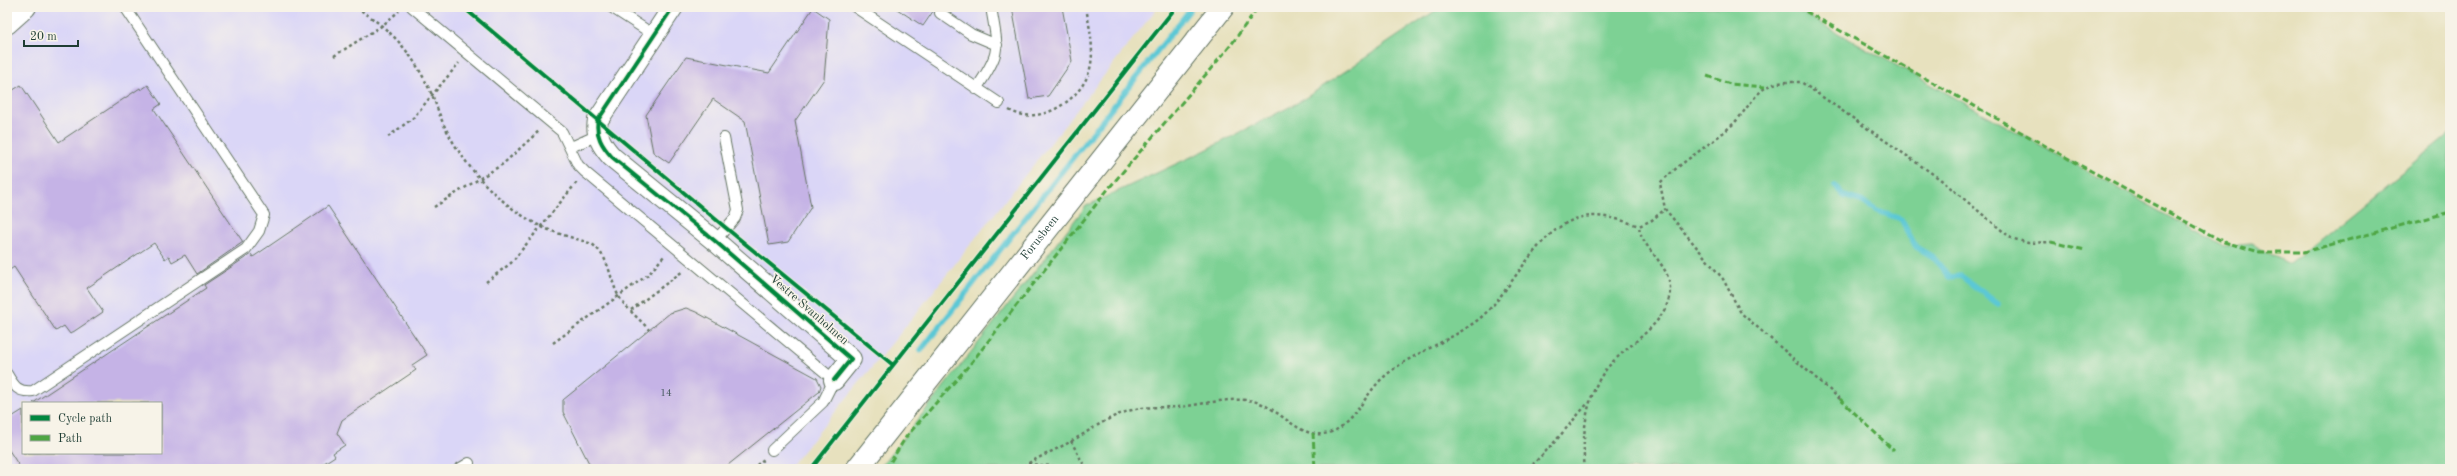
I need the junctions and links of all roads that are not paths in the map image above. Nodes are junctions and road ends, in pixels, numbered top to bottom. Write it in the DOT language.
graph roads {
  1 [pos="26,7"];
  2 [pos="125,7"];
  3 [pos="412,7"];
  4 [pos="611,7"];
  5 [pos="673,7"];
  6 [pos="855,7"];
  7 [pos="991,7"];
  8 [pos="1222,7"];
  9 [pos="870,11"];
  10 [pos="940,13"];
  11 [pos="7,24"];
  12 [pos="654,35"];
  13 [pos="997,45"];
  14 [pos="976,89"];
  15 [pos="998,103"];
  16 [pos="598,135"];
  17 [pos="724,138"];
  18 [pos="571,148"];
  19 [pos="715,241"];
  20 [pos="7,374"];
  21 [pos="834,380"];
  22 [pos="772,450"];
  23 [pos="469,463"];
  24 [pos="460,469"];
  25 [pos="857,469"];
  1 -- 11 [label="street"];
  2 -- 20 [label="lane"];
  3 -- 18 [label="lane"];
  4 -- 12 [label="lane"];
  5 -- 12 [label="street"];
  6 -- 9 [label="lane"];
  7 -- 13 [label="lane"];
  8 -- 25 [label="main road, Forusbeen"];
  9 -- 14 [label="lane"];
  10 -- 13 [label="lane"];
  12 -- 16 [label="street"];
  13 -- 14 [label="lane"];
  14 -- 15 [label="lane"];
  16 -- 18 [label="lane"];
  16 -- 19 [label="street, Vestre Svanholmen"];
  17 -- 19 [label="lane"];
  18 -- 21 [label="lane"];
  19 -- 21 [label="street, Vestre Svanholmen"];
  21 -- 22 [label="lane"];
  23 -- 24 [label="lane"];
}
